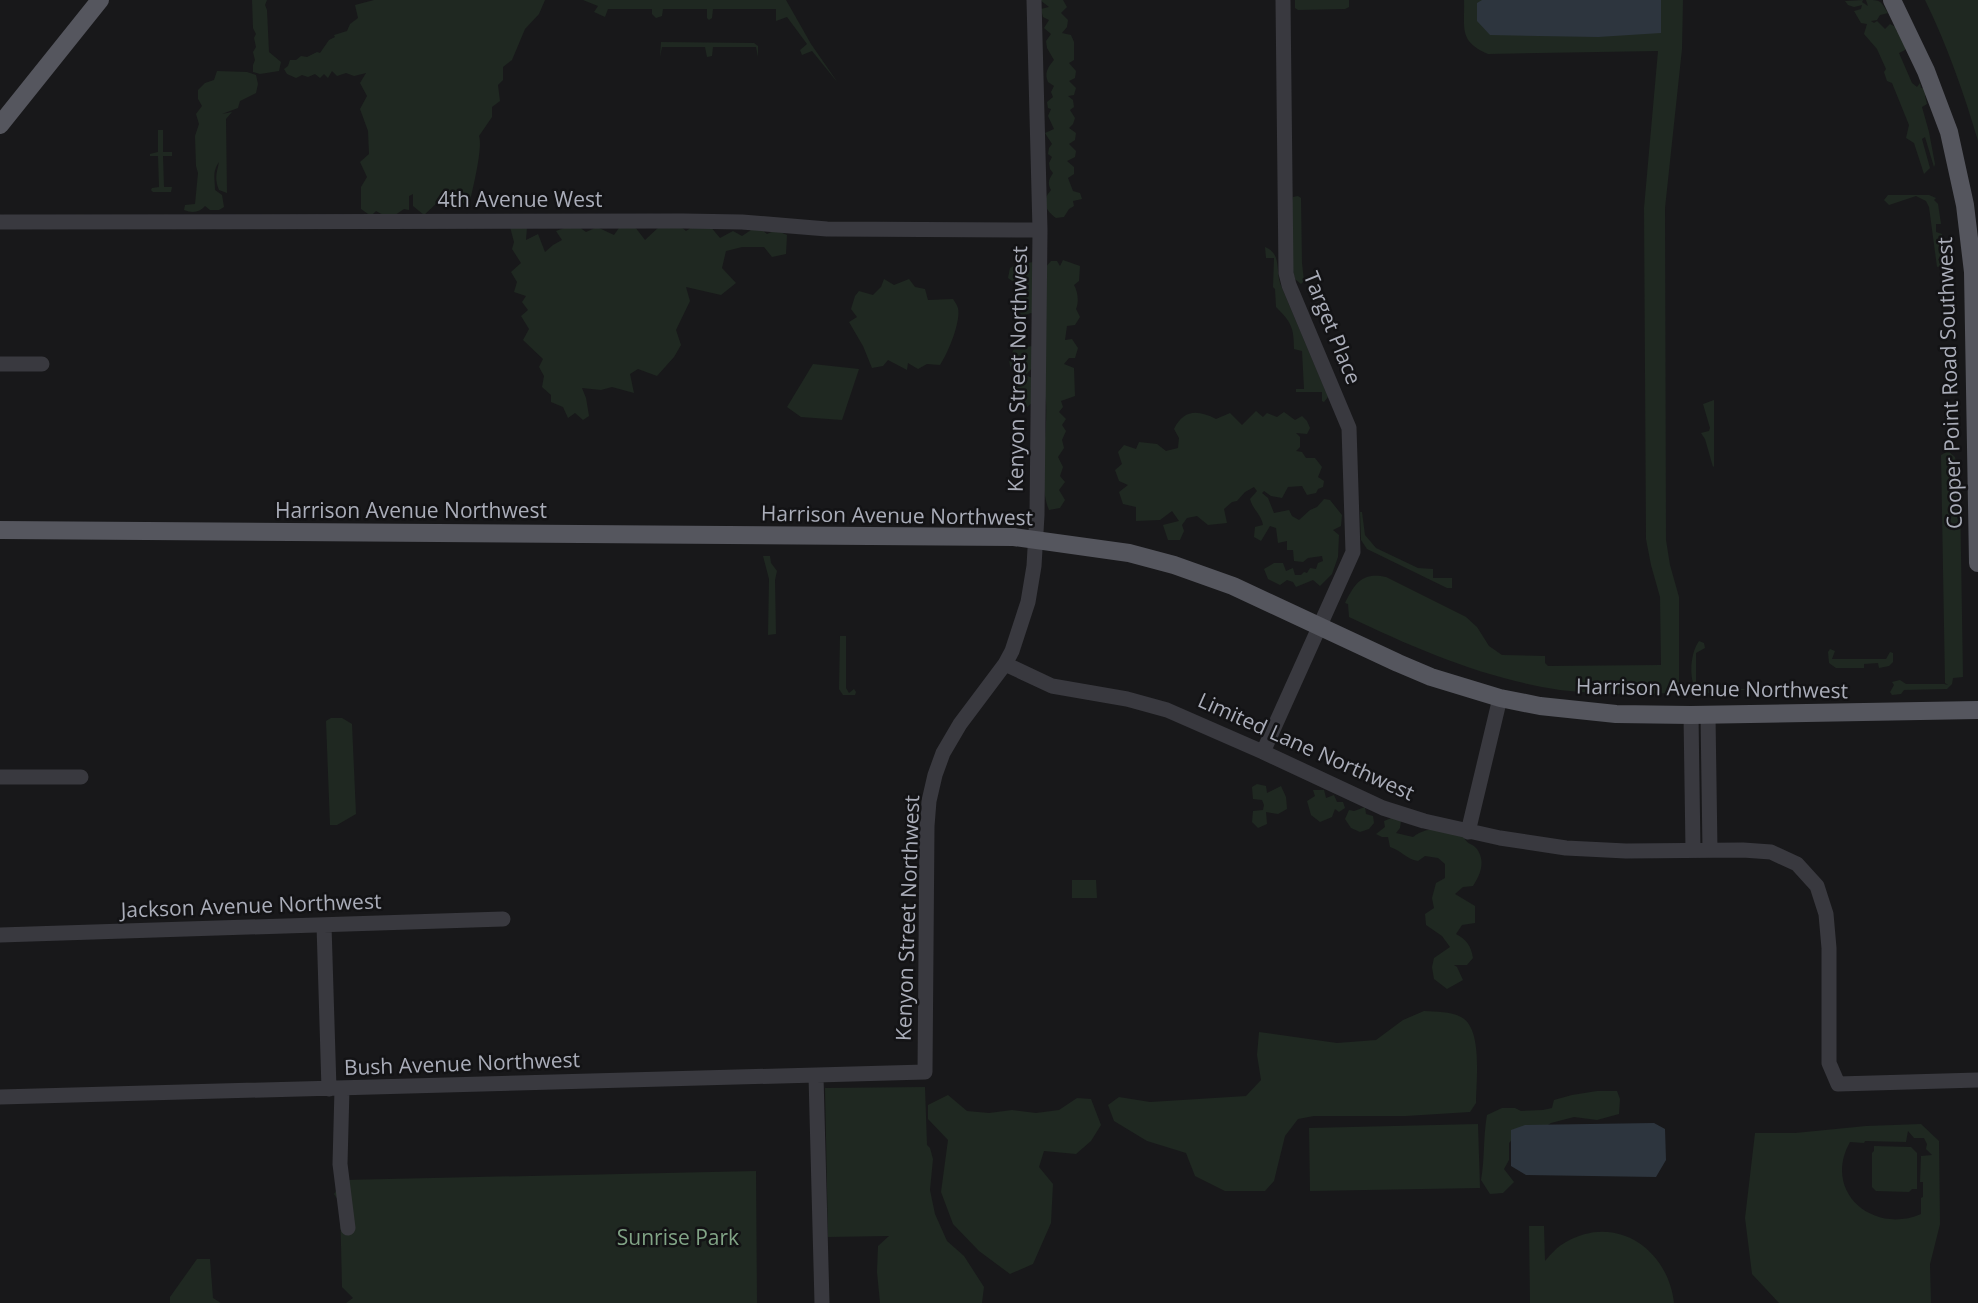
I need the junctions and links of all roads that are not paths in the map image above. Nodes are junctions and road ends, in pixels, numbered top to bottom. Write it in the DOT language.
graph roads {
  1 [pos="100,0"];
  2 [pos="1034,0"];
  3 [pos="1283,0"];
  4 [pos="1892,0"];
  5 [pos="0,125"];
  6 [pos="0,222"];
  7 [pos="1040,230"];
  8 [pos="0,364"];
  9 [pos="42,364"];
  10 [pos="0,530"];
  11 [pos="1035,540"];
  12 [pos="1978,563"];
  13 [pos="1320,627"];
  14 [pos="1005,664"];
  15 [pos="1500,698"];
  16 [pos="1978,710"];
  17 [pos="1700,715"];
  18 [pos="1263,752"];
  19 [pos="0,777"];
  20 [pos="81,777"];
  21 [pos="1468,832"];
  22 [pos="1693,850"];
  23 [pos="1710,850"];
  24 [pos="503,919"];
  25 [pos="324,925"];
  26 [pos="0,935"];
  27 [pos="925,1072"];
  28 [pos="816,1076"];
  29 [pos="1978,1080"];
  30 [pos="336,1089"];
  31 [pos="0,1096"];
  32 [pos="348,1228"];
  33 [pos="822,1303"];
  1 -- 5 [label="main road"];
  2 -- 7 [label="street, Kenyon Street Northwest"];
  3 -- 13 [label="street, Target Place"];
  4 -- 12 [label="main road, Cooper Point Road Southwest"];
  6 -- 7 [label="street, 4th Avenue West"];
  7 -- 11 [label="street, Kenyon Street Northwest"];
  8 -- 9 [label="street"];
  10 -- 11 [label="main road, Harrison Avenue Northwest"];
  11 -- 13 [label="main road, Harrison Avenue Northwest"];
  11 -- 14 [label="street, Kenyon Street Northwest"];
  13 -- 15 [label="main road, Harrison Avenue Northwest"];
  13 -- 18 [label="street, Target Place"];
  14 -- 18 [label="street, Limited Lane Northwest"];
  14 -- 27 [label="street, Kenyon Street Northwest"];
  15 -- 17 [label="main road, Harrison Avenue Northwest"];
  15 -- 21 [label="street"];
  16 -- 17 [label="main road, Harrison Avenue Northwest"];
  17 -- 22 [label="street"];
  17 -- 23 [label="street"];
  18 -- 21 [label="street, Limited Lane Northwest"];
  19 -- 20 [label="street"];
  21 -- 22 [label="street, Limited Lane Northwest"];
  22 -- 23 [label="street, Limited Lane Northwest"];
  23 -- 29 [label="street, Limited Lane Northwest"];
  24 -- 25 [label="street, Jackson Avenue Northwest"];
  25 -- 26 [label="street, Jackson Avenue Northwest"];
  25 -- 30 [label="street"];
  27 -- 28 [label="street, Bush Avenue Northwest"];
  28 -- 30 [label="street, Bush Avenue Northwest"];
  28 -- 33 [label="street"];
  30 -- 31 [label="street, Bush Avenue Northwest"];
  30 -- 32 [label="street"];
}
